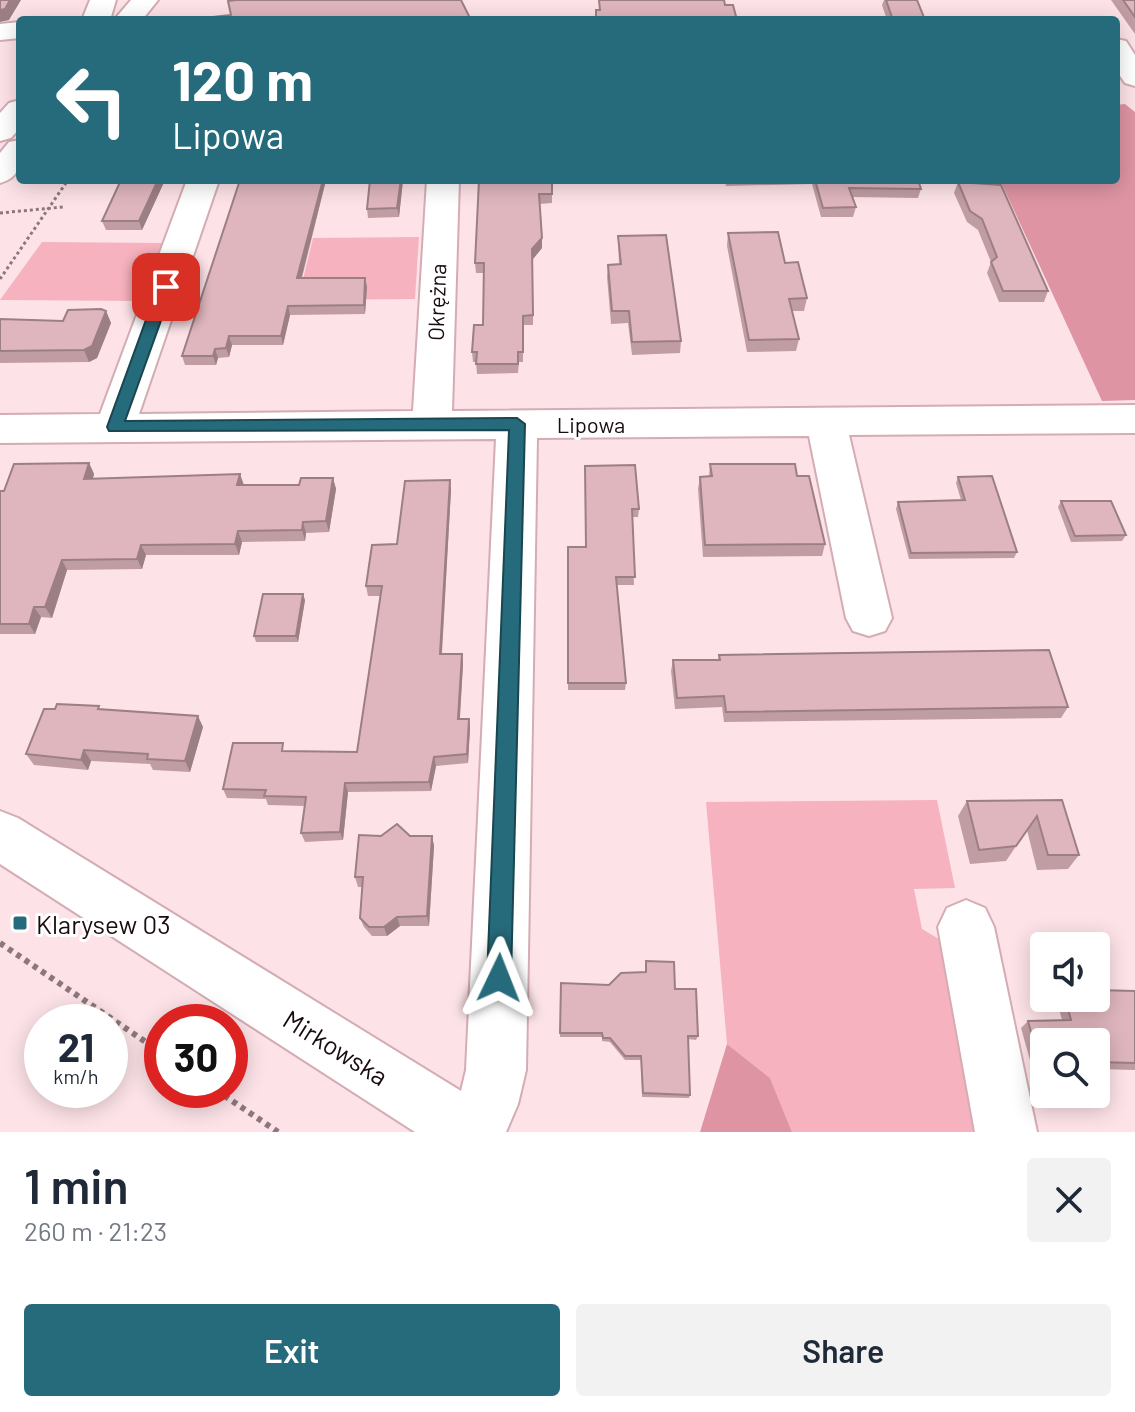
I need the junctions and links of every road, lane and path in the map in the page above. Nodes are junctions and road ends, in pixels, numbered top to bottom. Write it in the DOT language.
graph roads {
  1 [pos="145,0"];
  2 [pos="131,16"];
  3 [pos="1120,53"];
  4 [pos="1135,77"];
  5 [pos="16,114"];
  6 [pos="0,132"];
  7 [pos="16,154"];
  8 [pos="0,173"];
  9 [pos="66,184"];
  10 [pos="202,184"];
  11 [pos="443,184"];
  12 [pos="52,206"];
  13 [pos="63,207"];
  14 [pos="0,213"];
  15 [pos="0,279"];
  16 [pos="1135,419"];
  17 [pos="826,422"];
  18 [pos="432,424"];
  19 [pos="517,424"];
  20 [pos="115,427"];
  21 [pos="0,429"];
  22 [pos="869,618"];
  23 [pos="0,835"];
  24 [pos="966,927"];
  25 [pos="0,943"];
  26 [pos="144,1041"];
  27 [pos="243,1108"];
  28 [pos="278,1132"];
  29 [pos="472,1132"];
  30 [pos="1006,1132"];
  1 -- 2 [label="street"];
  3 -- 4 [label="street"];
  5 -- 6 [label="street"];
  7 -- 8 [label="street"];
  9 -- 12 [label="path"];
  10 -- 20 [label="street"];
  11 -- 18 [label="street, Okrężna"];
  12 -- 13 [label="path"];
  12 -- 14 [label="path"];
  12 -- 15 [label="path"];
  16 -- 17 [label="street, Lipowa"];
  17 -- 19 [label="street, Lipowa"];
  17 -- 22 [label="street"];
  18 -- 19 [label="street, Lipowa"];
  18 -- 20 [label="street, Lipowa"];
  19 -- 29 [label="street"];
  20 -- 21 [label="street, Lipowa"];
  23 -- 29 [label="street, Mirkowska"];
  24 -- 30 [label="street"];
  25 -- 26 [label="path"];
  27 -- 28 [label="path"];
}
